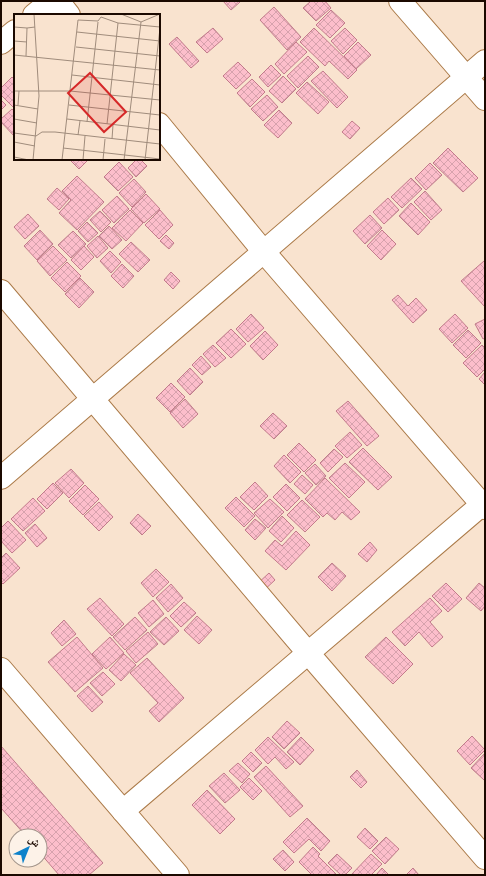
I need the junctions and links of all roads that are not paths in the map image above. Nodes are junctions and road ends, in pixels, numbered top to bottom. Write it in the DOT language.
graph roads {
  1 [pos="51,1"];
  2 [pos="58,1"];
  3 [pos="400,1"];
  4 [pos="35,14"];
  5 [pos="68,14"];
  6 [pos="14,32"];
  7 [pos="1,42"];
  8 [pos="485,61"];
  9 [pos="466,77"];
  10 [pos="485,99"];
  11 [pos="160,125"];
  12 [pos="264,252"];
  13 [pos="1,291"];
  14 [pos="93,400"];
  15 [pos="1,478"];
  16 [pos="484,505"];
  17 [pos="309,654"];
  18 [pos="1,669"];
  19 [pos="123,811"];
  20 [pos="485,858"];
  21 [pos="178,875"];
  1 -- 4 [label="street"];
  2 -- 5 [label="street"];
  3 -- 9 [label="street"];
  6 -- 7 [label="street"];
  8 -- 9 [label="street"];
  9 -- 10 [label="street"];
  9 -- 12 [label="street"];
  11 -- 12 [label="street"];
  12 -- 14 [label="street"];
  12 -- 16 [label="street"];
  13 -- 14 [label="street"];
  14 -- 15 [label="street"];
  14 -- 17 [label="street"];
  16 -- 17 [label="street"];
  17 -- 19 [label="street"];
  17 -- 20 [label="street"];
  18 -- 19 [label="street"];
  19 -- 21 [label="street"];
}
